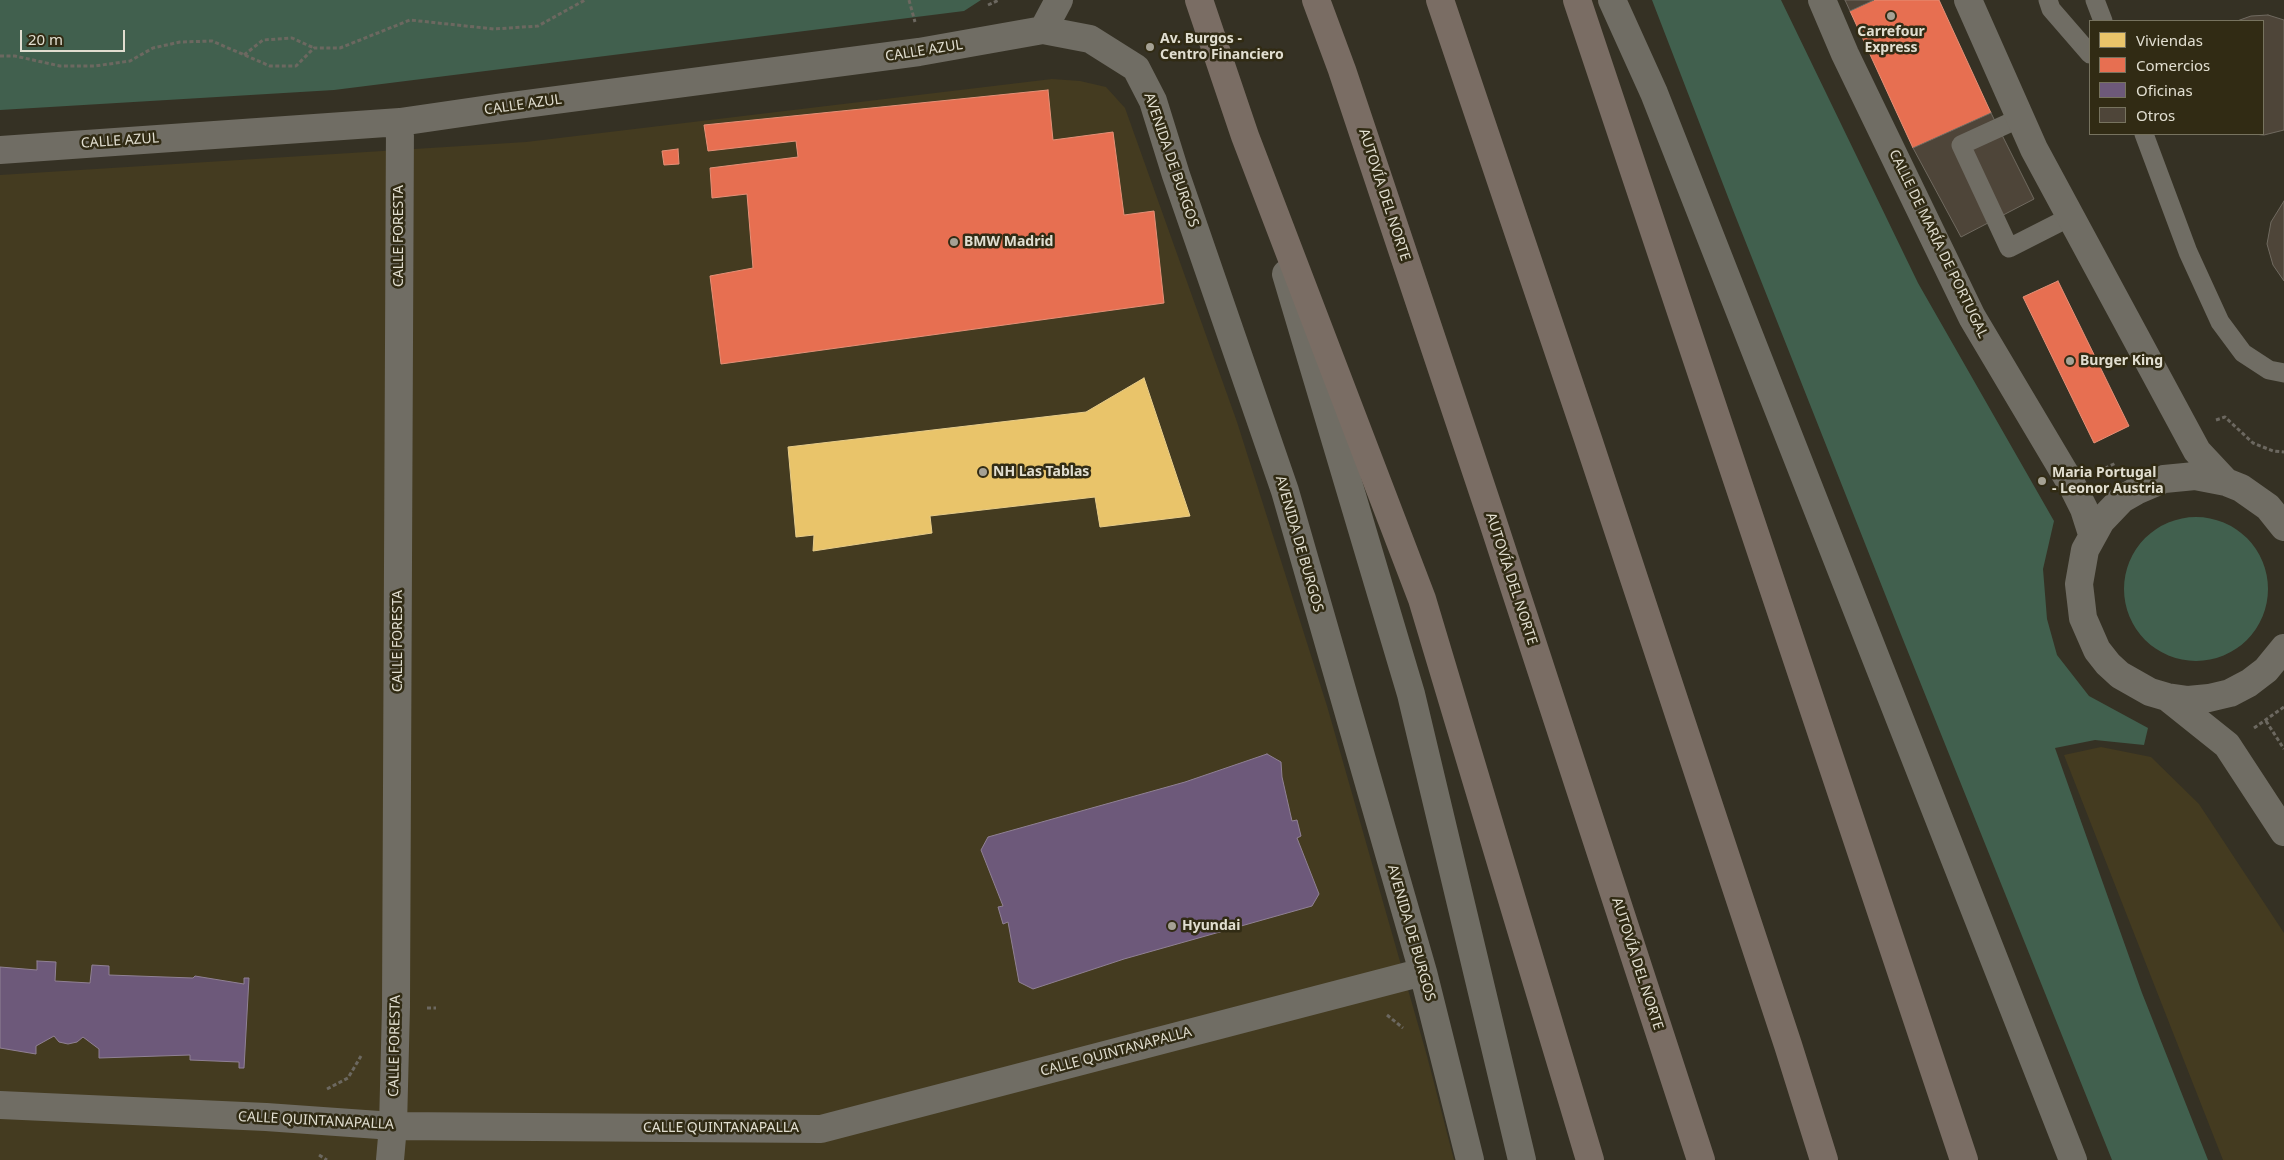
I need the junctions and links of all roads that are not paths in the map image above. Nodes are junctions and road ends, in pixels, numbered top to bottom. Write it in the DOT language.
graph roads {
  1 [pos="1059,0"];
  2 [pos="1199,0"];
  3 [pos="1316,0"];
  4 [pos="1440,0"];
  5 [pos="1577,0"];
  6 [pos="1612,0"];
  7 [pos="1822,0"];
  8 [pos="1968,0"];
  9 [pos="2048,0"];
  10 [pos="2096,0"];
  11 [pos="2103,20"];
  12 [pos="1043,30"];
  13 [pos="2089,53"];
  14 [pos="2020,118"];
  15 [pos="400,122"];
  16 [pos="2144,135"];
  17 [pos="1245,136"];
  18 [pos="0,150"];
  19 [pos="2070,217"];
  20 [pos="2284,373"];
  21 [pos="2226,482"];
  22 [pos="2279,511"];
  23 [pos="2092,534"];
  24 [pos="2283,655"];
  25 [pos="2167,697"];
  26 [pos="2284,832"];
  27 [pos="1423,972"];
  28 [pos="0,1105"];
  29 [pos="393,1126"];
  30 [pos="390,1160"];
  31 [pos="1470,1160"];
  32 [pos="1522,1160"];
  33 [pos="1590,1160"];
  34 [pos="1701,1160"];
  35 [pos="1824,1160"];
  36 [pos="1964,1160"];
  37 [pos="2073,1160"];
  1 -- 12 [label="street"];
  2 -- 17 [label="highway"];
  3 -- 34 [label="highway, AUTOVÍA DEL NORTE"];
  4 -- 35 [label="highway"];
  5 -- 36 [label="highway"];
  6 -- 37 [label="street"];
  7 -- 23 [label="street, CALLE DE MARÍA DE PORTUGAL"];
  8 -- 14 [label="street"];
  9 -- 13 [label="lane"];
  10 -- 11 [label="lane"];
  12 -- 15 [label="street, CALLE AZUL"];
  12 -- 27 [label="street, AVENIDA DE BURGOS"];
  14 -- 19 [label="street"];
  14 -- 19 [label="lane"];
  15 -- 18 [label="street, CALLE AZUL"];
  15 -- 29 [label="street, CALLE FORESTA"];
  16 -- 20 [label="lane"];
  17 -- 32 [label="street"];
  17 -- 33 [label="highway"];
  19 -- 21 [label="street"];
  21 -- 22 [label="street"];
  21 -- 23 [label="street"];
  23 -- 25 [label="street"];
  24 -- 25 [label="street"];
  25 -- 26 [label="street"];
  27 -- 29 [label="street, CALLE QUINTANAPALLA"];
  27 -- 31 [label="street, AVENIDA DE BURGOS"];
  28 -- 29 [label="street, CALLE QUINTANAPALLA"];
  29 -- 30 [label="street, CALLE FORESTA"];
}
